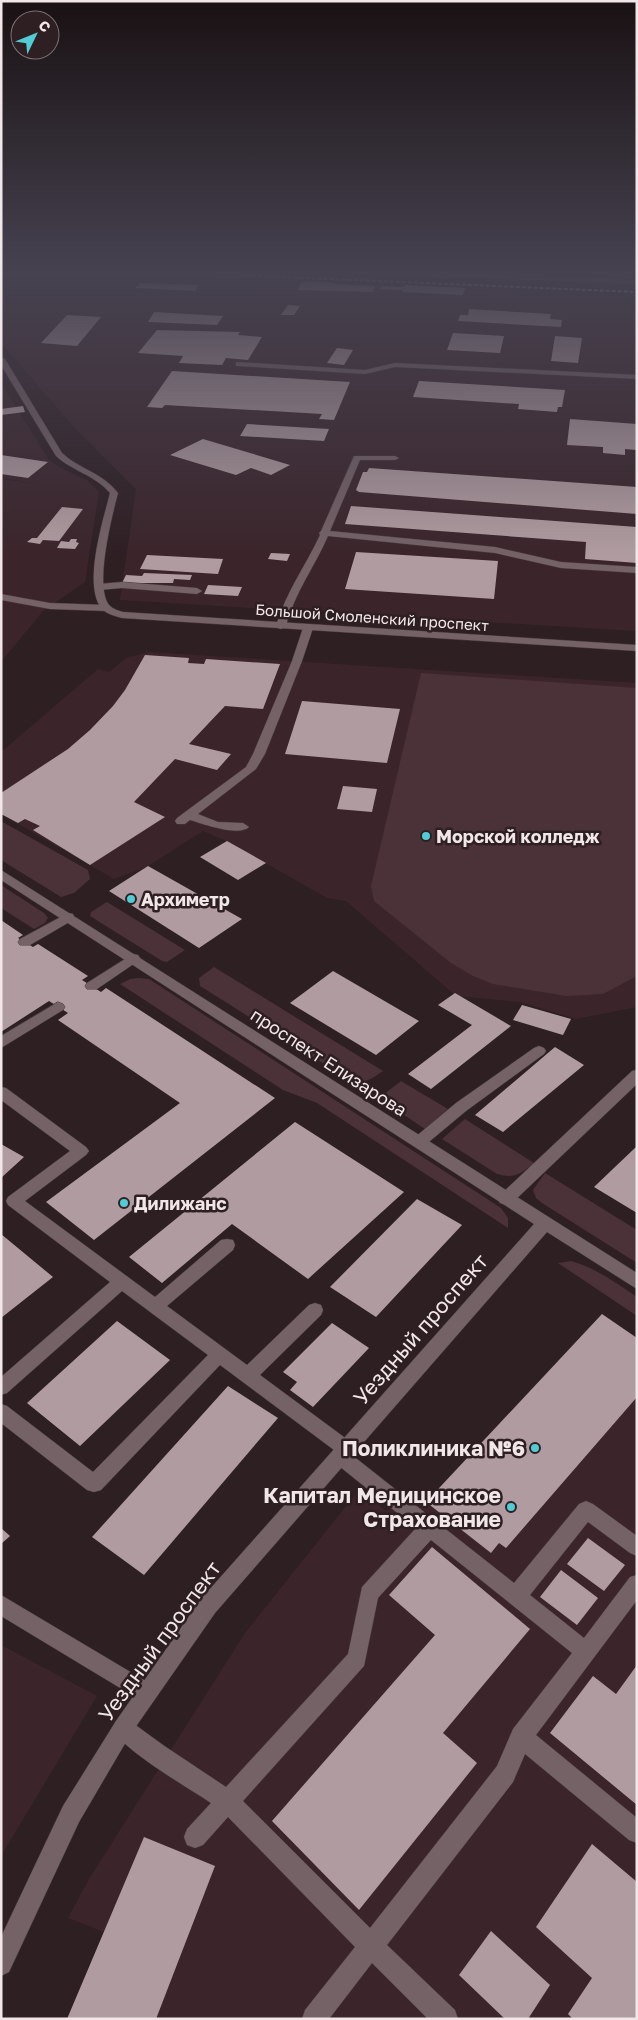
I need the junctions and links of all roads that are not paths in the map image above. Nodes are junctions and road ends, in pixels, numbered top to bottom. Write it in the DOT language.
graph roads {
  1 [pos="6,367"];
  2 [pos="290,367"];
  3 [pos="385,367"];
  4 [pos="445,367"];
  5 [pos="637,376"];
  6 [pos="395,458"];
  7 [pos="323,533"];
  8 [pos="637,570"];
  9 [pos="99,587"];
  10 [pos="198,591"];
  11 [pos="1,597"];
  12 [pos="106,608"];
  13 [pos="281,626"];
  14 [pos="308,628"];
  15 [pos="637,648"];
  16 [pos="244,827"];
  17 [pos="1,874"];
  18 [pos="68,916"];
  19 [pos="25,942"];
  20 [pos="133,958"];
  21 [pos="92,986"];
  22 [pos="58,1007"];
  23 [pos="1,1043"];
  24 [pos="540,1051"];
  25 [pos="637,1075"];
  26 [pos="1,1092"];
  27 [pos="419,1142"];
  28 [pos="506,1199"];
  29 [pos="545,1223"];
  30 [pos="228,1245"];
  31 [pos="121,1282"];
  32 [pos="637,1282"];
  33 [pos="155,1307"];
  34 [pos="315,1310"];
  35 [pos="219,1355"];
  36 [pos="248,1376"];
  37 [pos="1,1388"];
  38 [pos="1,1412"];
  39 [pos="343,1452"];
  40 [pos="430,1527"];
  41 [pos="637,1547"];
  42 [pos="637,1584"];
  43 [pos="516,1596"];
  44 [pos="1,1605"];
  45 [pos="586,1652"];
  46 [pos="147,1693"];
  47 [pos="123,1728"];
  48 [pos="521,1737"];
  49 [pos="228,1801"];
  50 [pos="637,1832"];
  51 [pos="195,1837"];
  52 [pos="370,1945"];
  53 [pos="1,1964"];
  54 [pos="314,2019"];
  55 [pos="446,2019"];
  1 -- 9 [label="street"];
  2 -- 3 [label="street"];
  4 -- 5 [label="street"];
  6 -- 7 [label="street"];
  7 -- 8 [label="street"];
  7 -- 13 [label="street"];
  9 -- 10 [label="street"];
  9 -- 12 [label="street"];
  11 -- 12 [label="street, Большой Смоленский проспект"];
  12 -- 13 [label="street, Большой Смоленский проспект"];
  13 -- 14 [label="street, Большой Смоленский проспект"];
  14 -- 15 [label="street, Большой Смоленский проспект"];
  14 -- 16 [label="street"];
  17 -- 18 [label="street, проспект Елизарова"];
  18 -- 19 [label="street"];
  18 -- 20 [label="street, проспект Елизарова"];
  20 -- 21 [label="street"];
  20 -- 27 [label="street, проспект Елизарова"];
  22 -- 23 [label="street"];
  24 -- 27 [label="street"];
  25 -- 28 [label="street"];
  26 -- 31 [label="street"];
  27 -- 28 [label="street, проспект Елизарова"];
  28 -- 29 [label="street, проспект Елизарова"];
  29 -- 32 [label="street, проспект Елизарова"];
  29 -- 39 [label="street, Уездный проспект"];
  30 -- 33 [label="street"];
  31 -- 33 [label="street"];
  31 -- 37 [label="street"];
  33 -- 35 [label="street"];
  34 -- 36 [label="street"];
  35 -- 36 [label="street"];
  35 -- 38 [label="street"];
  36 -- 39 [label="street"];
  39 -- 40 [label="street"];
  39 -- 46 [label="street, Уездный проспект"];
  40 -- 43 [label="street"];
  40 -- 49 [label="street"];
  41 -- 43 [label="street"];
  42 -- 45 [label="street"];
  43 -- 45 [label="street"];
  44 -- 46 [label="street"];
  45 -- 48 [label="street"];
  46 -- 47 [label="street, Уездный проспект"];
  47 -- 49 [label="street"];
  47 -- 53 [label="street, Уездный проспект"];
  48 -- 50 [label="street"];
  48 -- 52 [label="street"];
  49 -- 51 [label="street"];
  49 -- 52 [label="street"];
  52 -- 54 [label="street"];
  52 -- 55 [label="street"];
}
